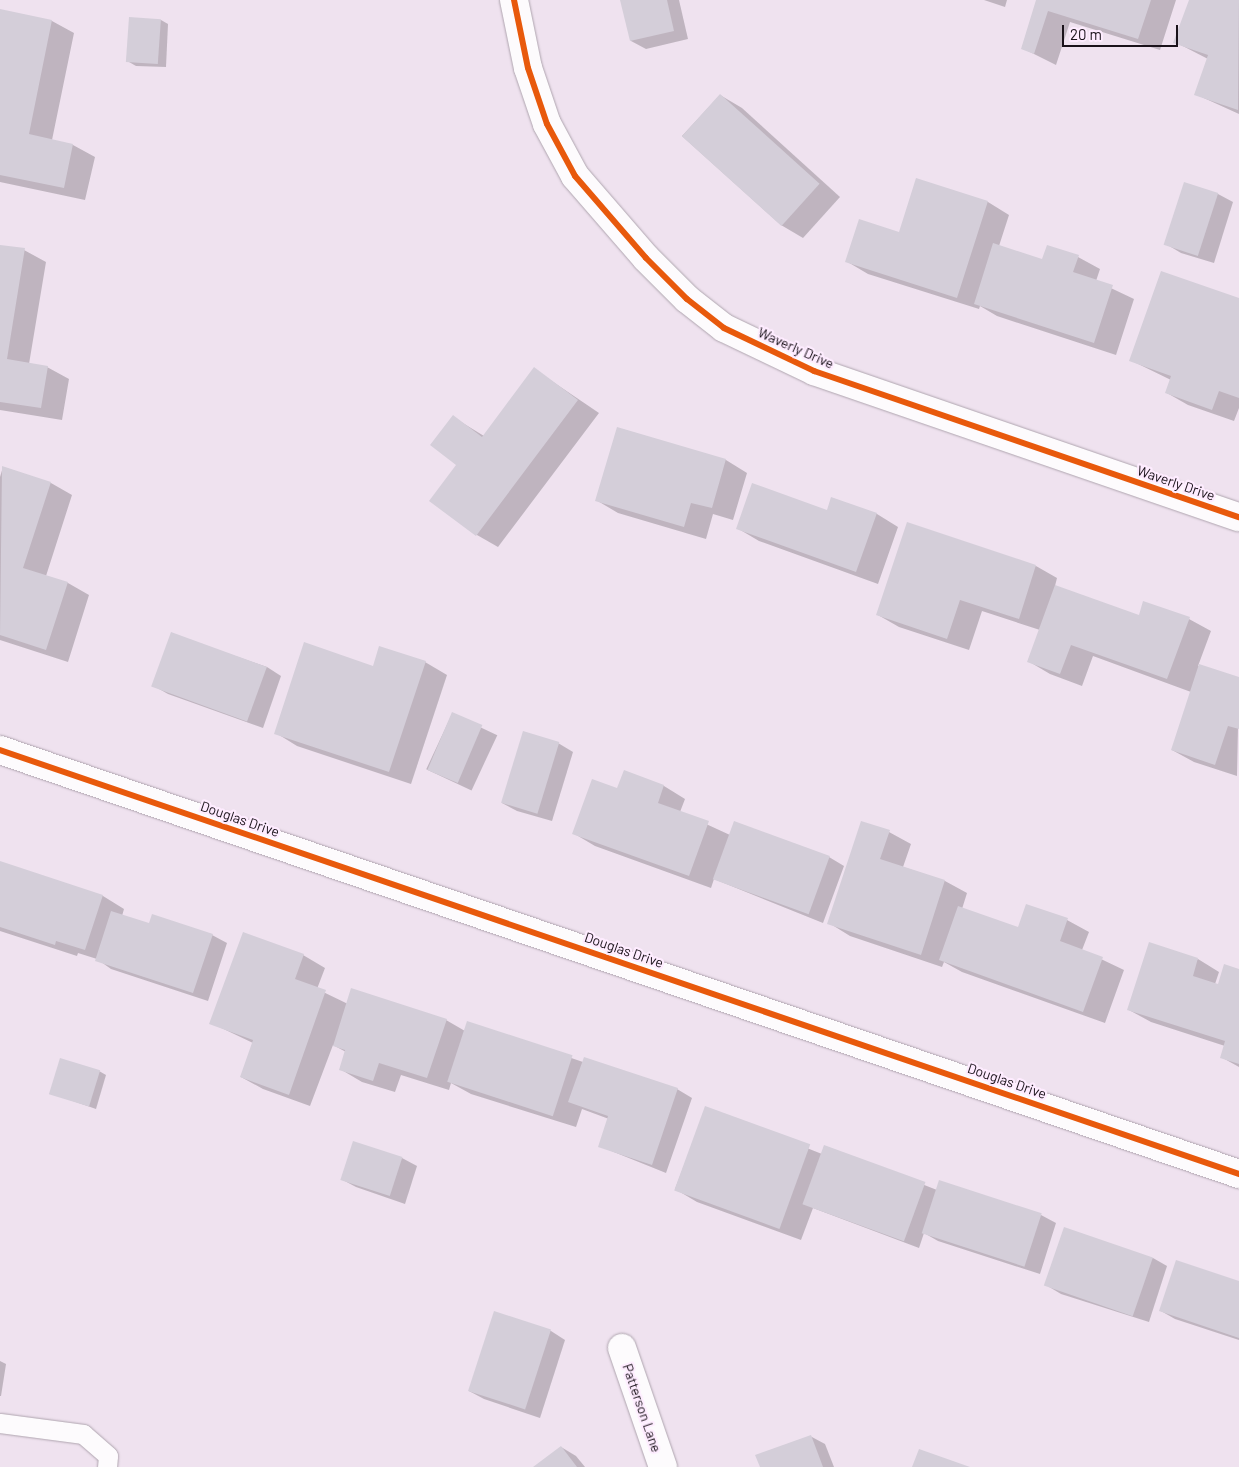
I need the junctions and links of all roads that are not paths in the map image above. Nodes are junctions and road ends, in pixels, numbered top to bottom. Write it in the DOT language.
graph roads {
  1 [pos="514,0"];
  2 [pos="1239,517"];
  3 [pos="0,750"];
  4 [pos="1239,1174"];
  5 [pos="622,1348"];
  6 [pos="0,1423"];
  7 [pos="106,1467"];
  8 [pos="663,1467"];
  1 -- 2 [label="street, Waverly Drive"];
  3 -- 4 [label="street, Douglas Drive"];
  5 -- 8 [label="street, Patterson Lane"];
  6 -- 7 [label="lane"];
}
